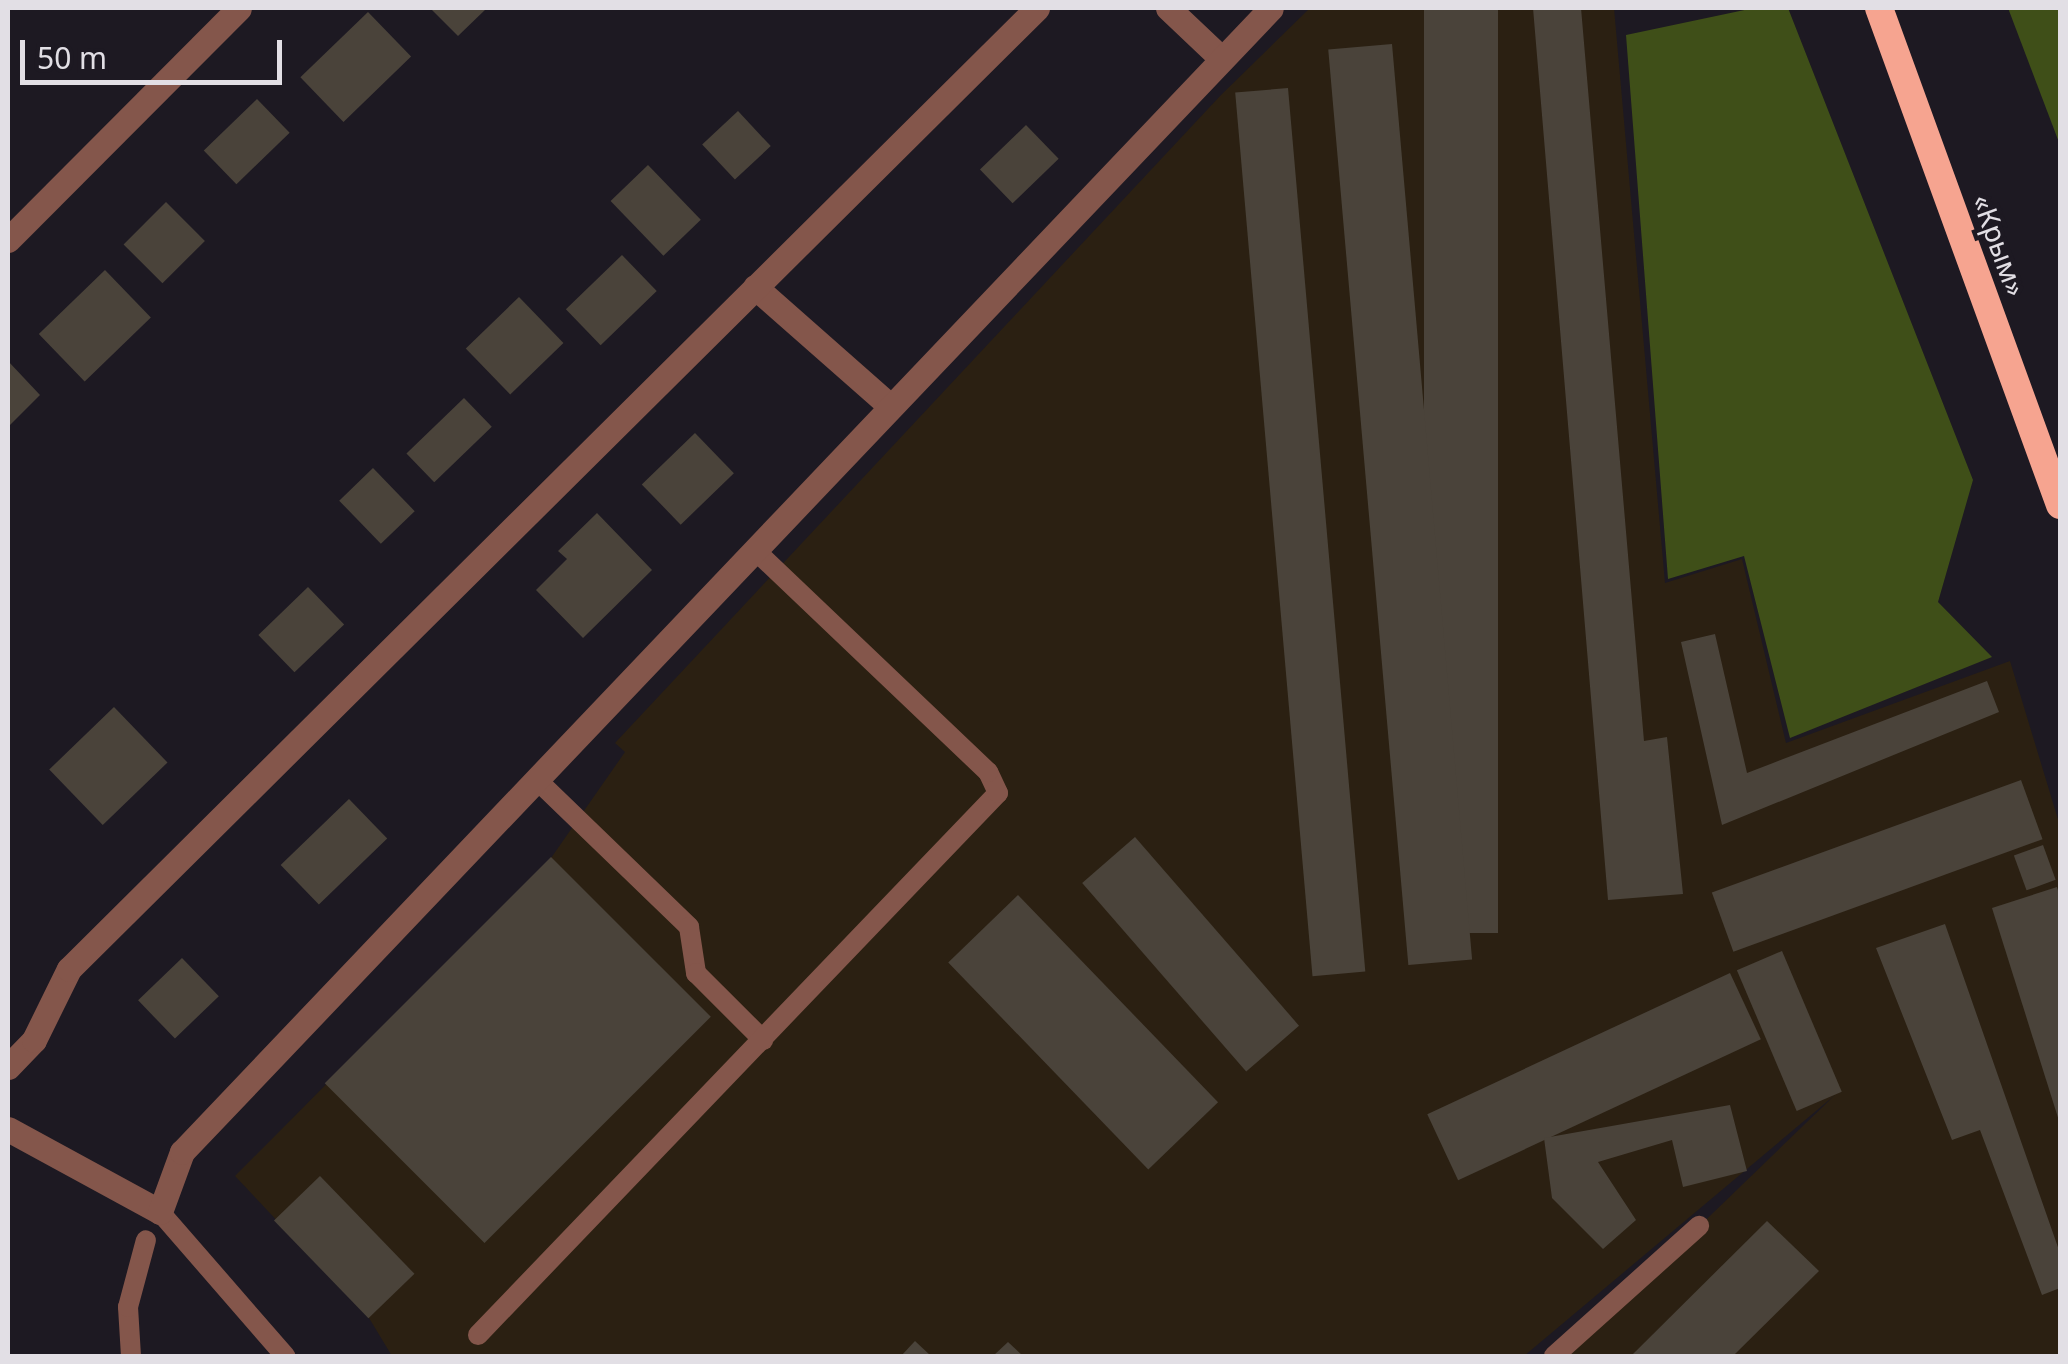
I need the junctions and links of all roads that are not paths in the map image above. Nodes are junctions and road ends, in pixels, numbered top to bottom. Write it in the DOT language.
graph roads {
  1 [pos="239,8"];
  2 [pos="1037,8"];
  3 [pos="1168,8"];
  4 [pos="1272,8"];
  5 [pos="1879,8"];
  6 [pos="1222,59"];
  7 [pos="8,240"];
  8 [pos="755,288"];
  9 [pos="891,407"];
  10 [pos="2060,504"];
  11 [pos="755,550"];
  12 [pos="536,779"];
  13 [pos="763,1040"];
  14 [pos="8,1068"];
  15 [pos="8,1129"];
  16 [pos="160,1212"];
  17 [pos="1699,1226"];
  18 [pos="146,1240"];
  19 [pos="478,1334"];
  20 [pos="131,1356"];
  21 [pos="286,1356"];
  22 [pos="1554,1356"];
  1 -- 7 [label="street"];
  2 -- 8 [label="street"];
  3 -- 6 [label="street"];
  4 -- 6 [label="street"];
  5 -- 10 [label="highway, «Крым»"];
  6 -- 9 [label="street"];
  8 -- 9 [label="street"];
  8 -- 14 [label="street"];
  9 -- 11 [label="street"];
  11 -- 12 [label="street"];
  11 -- 13 [label="lane"];
  12 -- 13 [label="lane"];
  12 -- 16 [label="street"];
  13 -- 19 [label="lane"];
  15 -- 16 [label="street"];
  16 -- 21 [label="lane"];
  17 -- 22 [label="lane"];
  18 -- 20 [label="lane"];
}
